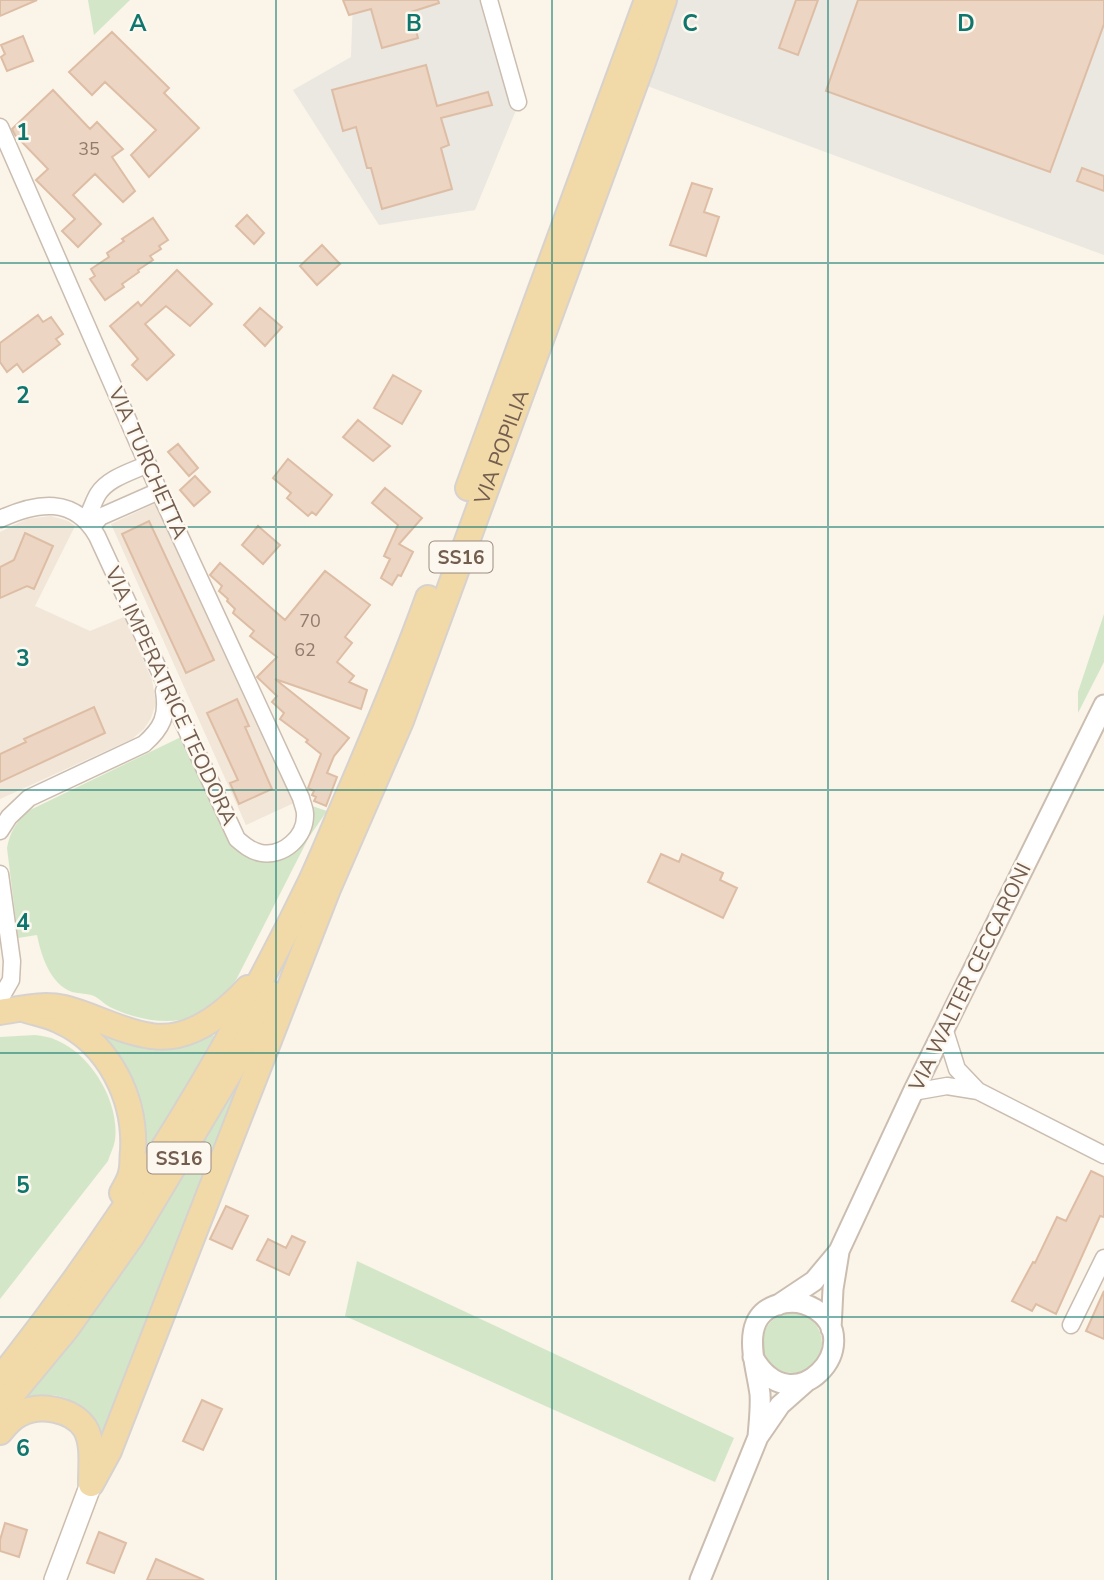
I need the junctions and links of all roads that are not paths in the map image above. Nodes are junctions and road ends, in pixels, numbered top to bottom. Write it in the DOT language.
graph roads {
  1 [pos="489,0"];
  2 [pos="647,0"];
  3 [pos="664,0"];
  4 [pos="518,102"];
  5 [pos="0,127"];
  6 [pos="148,464"];
  7 [pos="159,491"];
  8 [pos="0,519"];
  9 [pos="89,524"];
  10 [pos="162,678"];
  11 [pos="1104,705"];
  12 [pos="301,798"];
  13 [pos="0,831"];
  14 [pos="0,874"];
  15 [pos="320,884"];
  16 [pos="265,970"];
  17 [pos="0,999"];
  18 [pos="12,1010"];
  19 [pos="945,1031"];
  20 [pos="978,1091"];
  21 [pos="913,1092"];
  22 [pos="1104,1155"];
  23 [pos="839,1251"];
  24 [pos="1104,1258"];
  25 [pos="778,1305"];
  26 [pos="54,1311"];
  27 [pos="1071,1325"];
  28 [pos="831,1329"];
  29 [pos="754,1357"];
  30 [pos="0,1379"];
  31 [pos="806,1382"];
  32 [pos="0,1409"];
  33 [pos="0,1432"];
  34 [pos="758,1437"];
  35 [pos="91,1484"];
  36 [pos="55,1580"];
  37 [pos="700,1580"];
  1 -- 4 [label="street"];
  2 -- 15 [label="main road, VIA POPILIA / SS16"];
  3 -- 15 [label="main road, VIA POPILIA / SS16"];
  5 -- 6 [label="street, VIA TURCHETTA"];
  6 -- 7 [label="street, VIA TURCHETTA"];
  6 -- 9 [label="street"];
  7 -- 9 [label="street"];
  7 -- 12 [label="street, VIA TURCHETTA"];
  8 -- 9 [label="street"];
  9 -- 10 [label="street, VIA IMPERATRICE TEODORA"];
  10 -- 12 [label="street, VIA IMPERATRICE TEODORA"];
  10 -- 13 [label="street"];
  11 -- 19 [label="street, VIA WALTER CECCARONI"];
  14 -- 17 [label="street"];
  15 -- 16 [label="main road, SS16"];
  15 -- 32 [label="main road, SS16"];
  15 -- 35 [label="main road"];
  16 -- 18 [label="main road"];
  16 -- 26 [label="main road, SS16"];
  18 -- 26 [label="main road"];
  19 -- 20 [label="street"];
  19 -- 21 [label="street, VIA WALTER CECCARONI"];
  20 -- 21 [label="street"];
  20 -- 22 [label="street"];
  21 -- 23 [label="street, VIA WALTER CECCARONI"];
  23 -- 25 [label="street, VIA WALTER CECCARONI"];
  23 -- 28 [label="street, VIA WALTER CECCARONI"];
  24 -- 27 [label="street"];
  25 -- 28 [label="street"];
  25 -- 29 [label="street, VIA WALTER CECCARONI"];
  26 -- 30 [label="main road, SS16"];
  28 -- 31 [label="street, VIA WALTER CECCARONI"];
  29 -- 31 [label="street"];
  29 -- 34 [label="street, VIA WALTER CECCARONI"];
  31 -- 34 [label="street, VIA WALTER CECCARONI"];
  33 -- 35 [label="main road"];
  34 -- 37 [label="street"];
  35 -- 36 [label="main road"];
}
